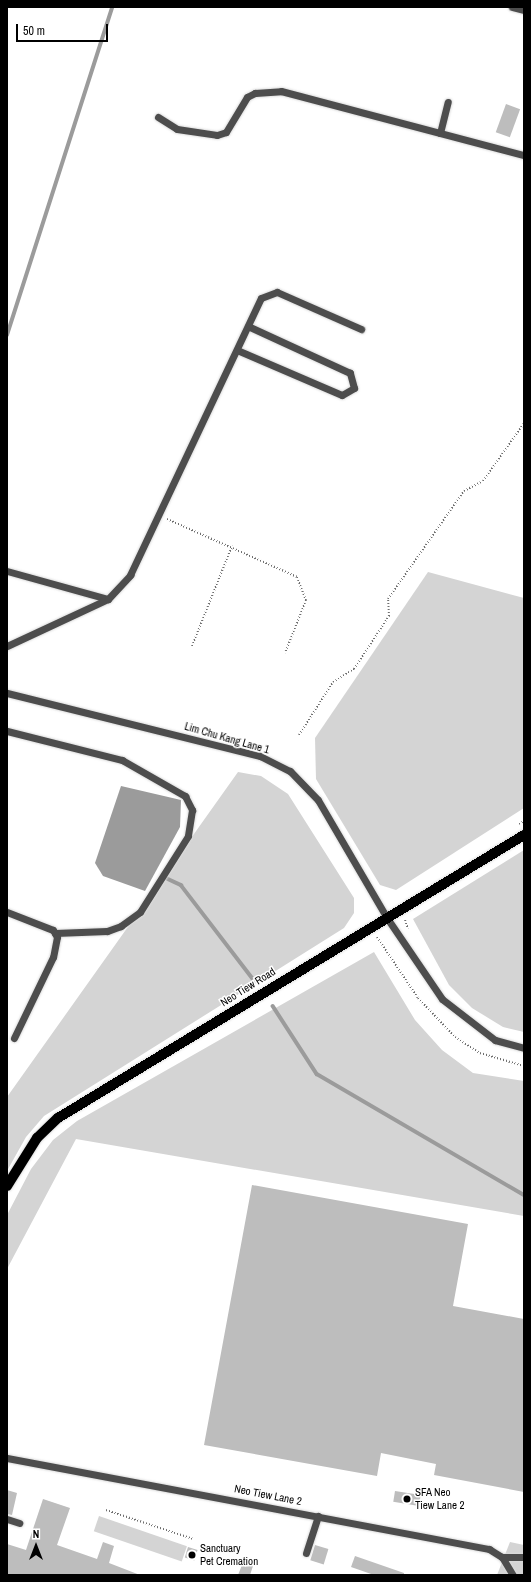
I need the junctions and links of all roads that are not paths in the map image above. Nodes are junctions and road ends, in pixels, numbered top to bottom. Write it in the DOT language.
graph roads {
  1 [pos="512,7"];
  2 [pos="524,10"];
  3 [pos="448,102"];
  4 [pos="158,117"];
  5 [pos="440,133"];
  6 [pos="524,155"];
  7 [pos="248,326"];
  8 [pos="361,329"];
  9 [pos="237,350"];
  10 [pos="7,571"];
  11 [pos="108,599"];
  12 [pos="7,646"];
  13 [pos="7,693"];
  14 [pos="7,731"];
  15 [pos="524,835"];
  16 [pos="7,912"];
  17 [pos="387,918"];
  18 [pos="55,933"];
  19 [pos="14,1038"];
  20 [pos="524,1048"];
  21 [pos="7,1186"];
  22 [pos="7,1458"];
  23 [pos="318,1516"];
  24 [pos="7,1519"];
  25 [pos="19,1523"];
  26 [pos="306,1553"];
  27 [pos="502,1557"];
  28 [pos="524,1557"];
  29 [pos="513,1575"];
  1 -- 2 [label="street"];
  3 -- 5 [label="street"];
  4 -- 5 [label="street"];
  5 -- 6 [label="street"];
  7 -- 8 [label="street"];
  7 -- 9 [label="street"];
  7 -- 9 [label="street"];
  9 -- 11 [label="street"];
  10 -- 11 [label="street"];
  11 -- 12 [label="street"];
  13 -- 17 [label="street, Lim Chu Kang Lane 1"];
  14 -- 18 [label="street"];
  15 -- 17 [label="main road, Neo Tiew Road"];
  16 -- 18 [label="street"];
  17 -- 20 [label="street, Lim Chu Kang Lane 1"];
  17 -- 21 [label="main road, Neo Tiew Road"];
  18 -- 19 [label="street"];
  22 -- 23 [label="street, Neo Tiew Lane 2"];
  23 -- 26 [label="street"];
  23 -- 27 [label="street, Neo Tiew Lane 2"];
  24 -- 25 [label="street"];
  27 -- 28 [label="street"];
  27 -- 29 [label="street, Neo Tiew Lane 2"];
}
